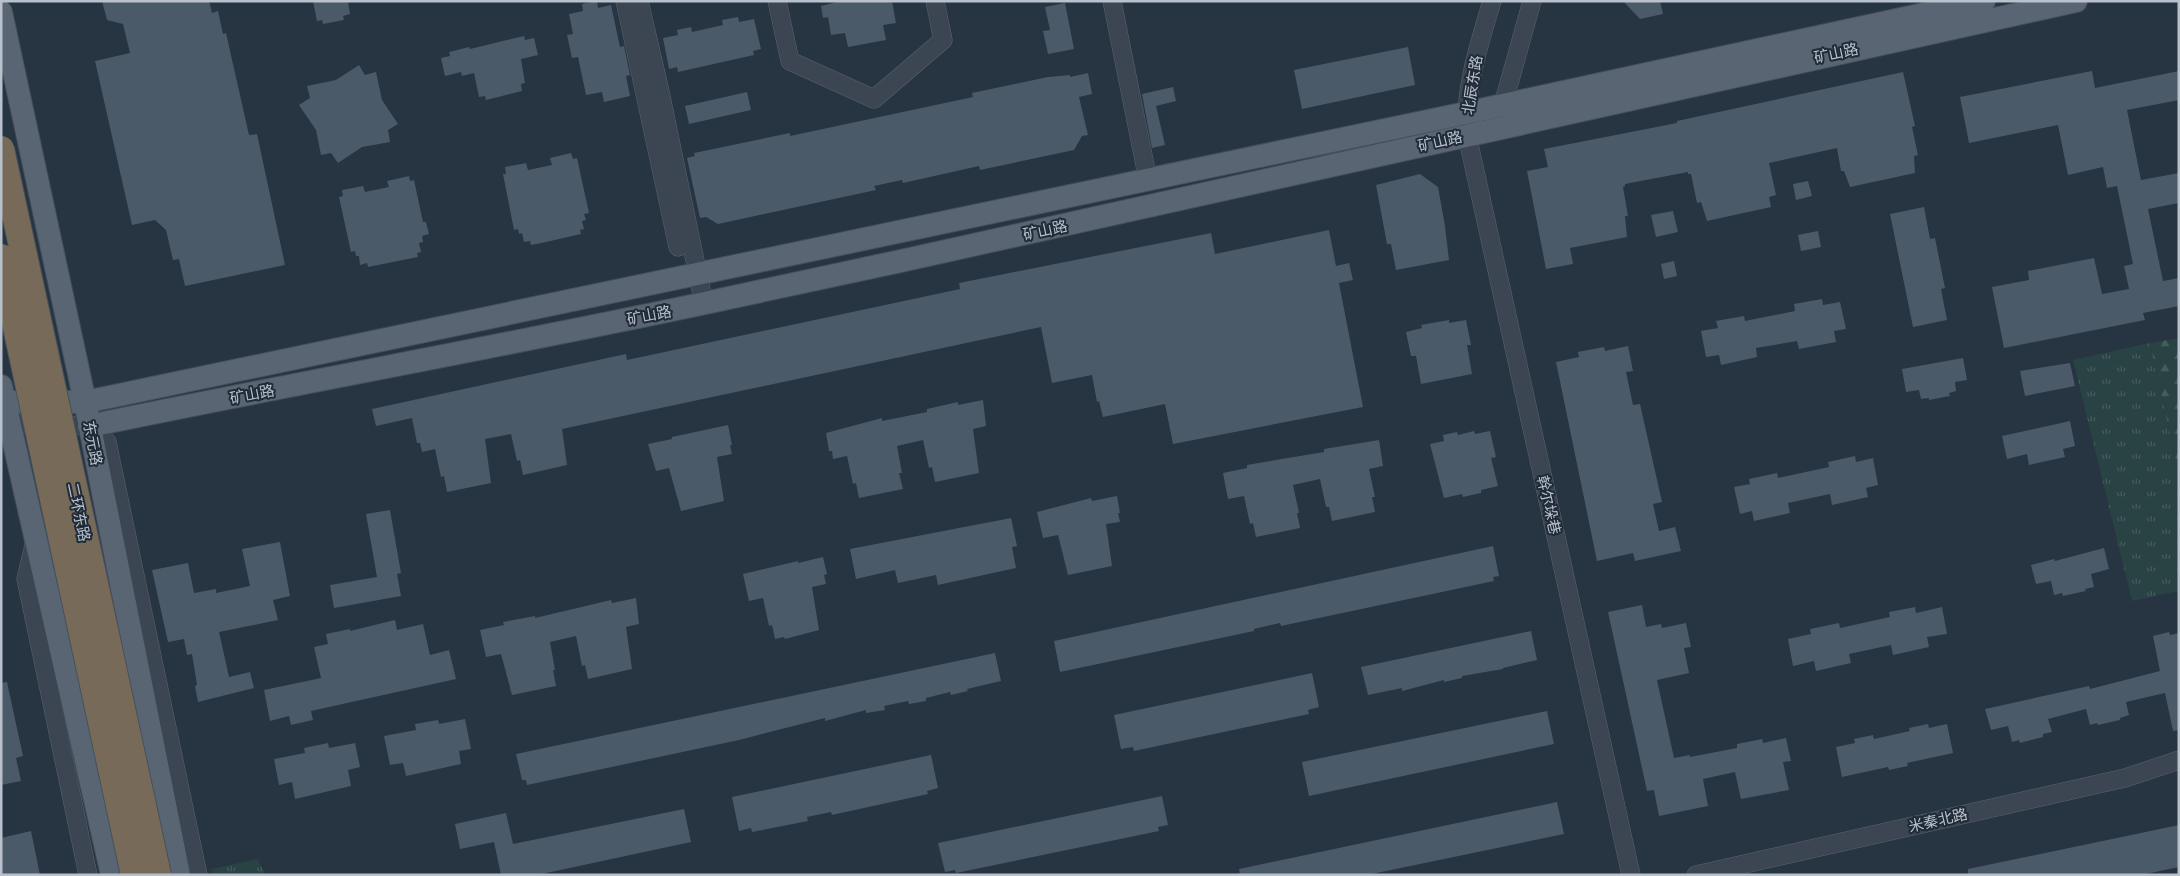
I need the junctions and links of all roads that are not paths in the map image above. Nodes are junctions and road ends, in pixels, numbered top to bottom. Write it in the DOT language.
graph roads {
  1 [pos="625,1"];
  2 [pos="639,1"];
  3 [pos="777,1"];
  4 [pos="935,1"];
  5 [pos="1112,1"];
  6 [pos="1492,1"];
  7 [pos="1532,1"];
  8 [pos="1984,1"];
  9 [pos="2076,1"];
  10 [pos="1,12"];
  11 [pos="1503,105"];
  12 [pos="1466,113"];
  13 [pos="1467,135"];
  14 [pos="1,149"];
  15 [pos="1148,180"];
  16 [pos="678,247"];
  17 [pos="1,257"];
  18 [pos="699,274"];
  19 [pos="704,304"];
  20 [pos="85,402"];
  21 [pos="4,407"];
  22 [pos="89,426"];
  23 [pos="36,538"];
  24 [pos="2179,760"];
  25 [pos="88,875"];
  26 [pos="112,875"];
  27 [pos="134,875"];
  28 [pos="158,875"];
  29 [pos="179,875"];
  30 [pos="198,875"];
  31 [pos="1631,875"];
  32 [pos="1696,875"];
  1 -- 16 [label="street"];
  2 -- 18 [label="street"];
  3 -- 4 [label="street"];
  5 -- 15 [label="street"];
  6 -- 12 [label="street, 北辰东路"];
  7 -- 11 [label="street"];
  8 -- 11 [label="main road, 矿山路"];
  9 -- 13 [label="main road, 矿山路"];
  10 -- 20 [label="main road, 东元路"];
  11 -- 12 [label="main road, 矿山路"];
  11 -- 13 [label="street, 北辰东路"];
  12 -- 13 [label="street, 北辰东路"];
  12 -- 15 [label="main road, 矿山路"];
  13 -- 19 [label="main road, 矿山路"];
  13 -- 31 [label="street, 幹尔垛巷"];
  14 -- 28 [label="highway, 二环东路, bridge"];
  15 -- 18 [label="main road, 矿山路"];
  17 -- 27 [label="highway, 二环东路, bridge"];
  18 -- 19 [label="street"];
  18 -- 20 [label="main road, 矿山路"];
  19 -- 22 [label="main road, 矿山路"];
  20 -- 21 [label="main road, 矿山路"];
  20 -- 22 [label="main road, 东元路"];
  21 -- 22 [label="street, 矿山路"];
  21 -- 23 [label="main road"];
  22 -- 29 [label="main road, 东元路"];
  22 -- 30 [label="street"];
  23 -- 25 [label="street"];
  23 -- 26 [label="main road"];
  24 -- 32 [label="street, 米秦北路"];
}
